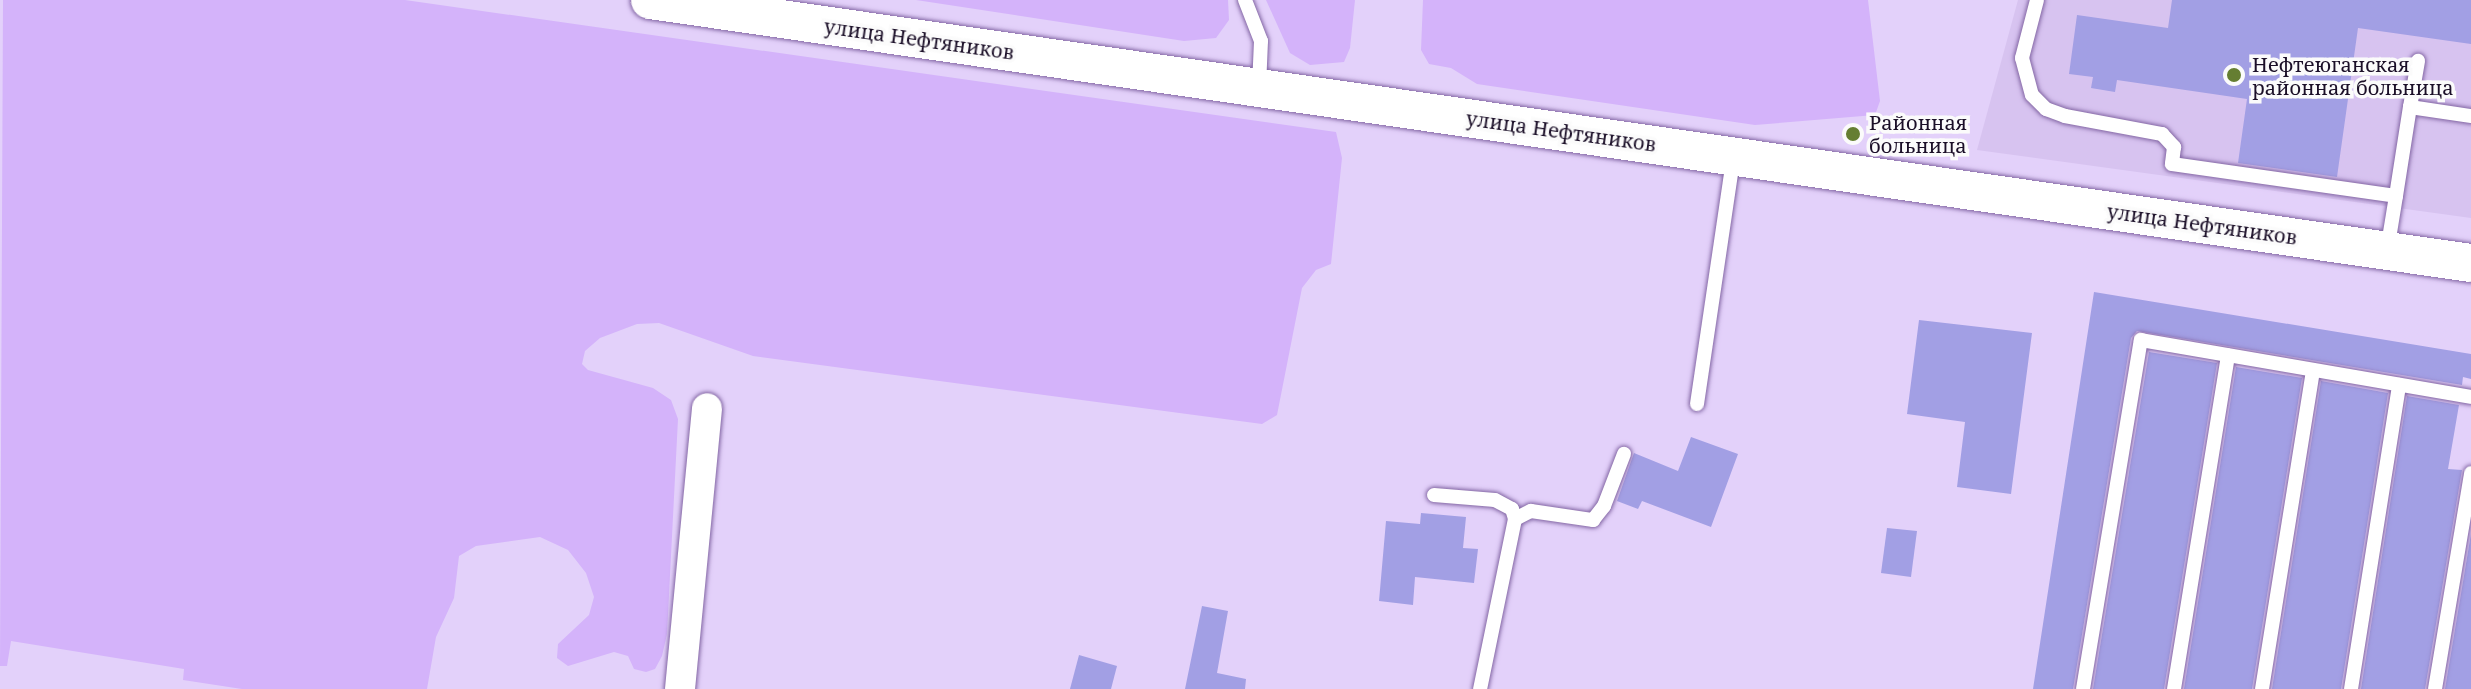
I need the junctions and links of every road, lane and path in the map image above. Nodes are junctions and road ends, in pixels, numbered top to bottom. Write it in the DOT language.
graph roads {
  1 [pos="650,0"];
  2 [pos="1245,0"];
  3 [pos="2037,0"];
  4 [pos="2418,61"];
  5 [pos="1259,87"];
  6 [pos="2410,107"];
  7 [pos="2471,116"];
  8 [pos="1733,156"];
  9 [pos="2396,196"];
  10 [pos="2387,251"];
  11 [pos="2471,263"];
  12 [pos="2228,355"];
  13 [pos="2313,370"];
  14 [pos="2399,385"];
  15 [pos="2471,397"];
  16 [pos="1697,404"];
  17 [pos="707,408"];
  18 [pos="1624,454"];
  19 [pos="2471,473"];
  20 [pos="1434,495"];
  21 [pos="1515,519"];
  22 [pos="680,689"];
  23 [pos="1480,689"];
  24 [pos="2083,689"];
  25 [pos="2174,689"];
  26 [pos="2262,689"];
  27 [pos="2351,689"];
  28 [pos="2435,689"];
  1 -- 5 [label="street, улица Нефтяников"];
  2 -- 5 [label="lane"];
  3 -- 9 [label="lane"];
  4 -- 6 [label="lane"];
  5 -- 8 [label="street, улица Нефтяников"];
  6 -- 7 [label="lane"];
  6 -- 9 [label="lane"];
  8 -- 10 [label="street, улица Нефтяников"];
  8 -- 16 [label="lane"];
  9 -- 10 [label="lane"];
  10 -- 11 [label="street, улица Нефтяников"];
  12 -- 13 [label="lane"];
  12 -- 24 [label="lane"];
  12 -- 25 [label="lane"];
  13 -- 14 [label="lane"];
  13 -- 26 [label="lane"];
  14 -- 15 [label="lane"];
  14 -- 27 [label="lane"];
  17 -- 22 [label="street"];
  18 -- 21 [label="lane"];
  19 -- 28 [label="lane"];
  20 -- 21 [label="lane"];
  21 -- 23 [label="lane"];
}
